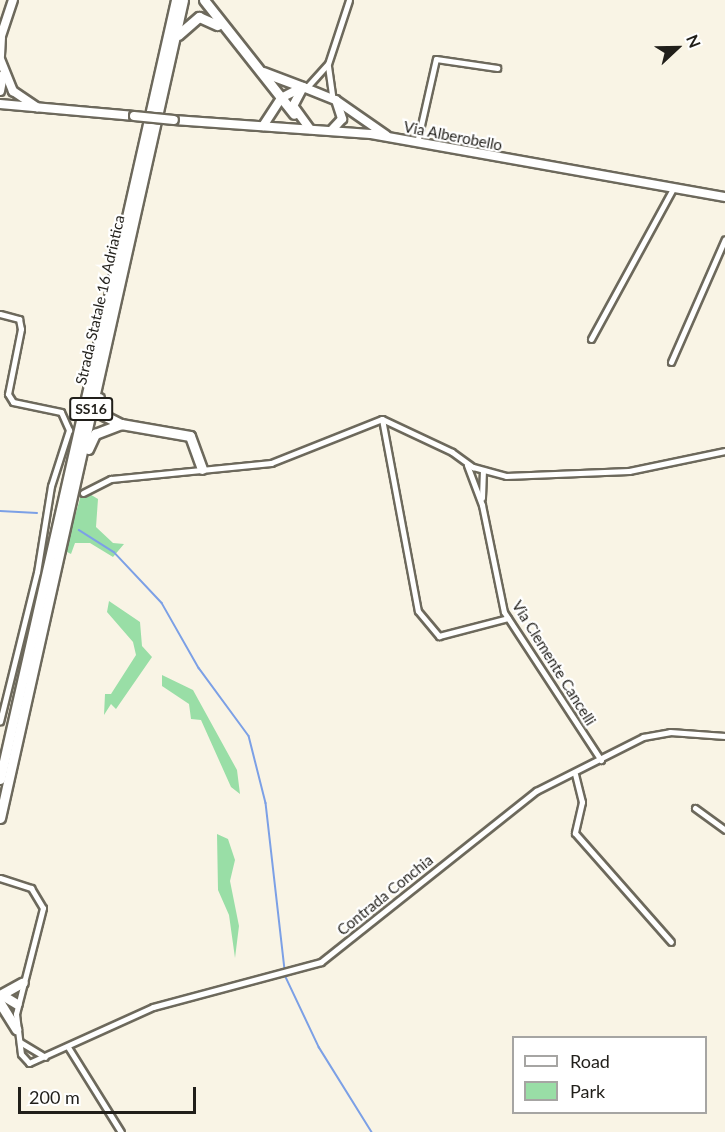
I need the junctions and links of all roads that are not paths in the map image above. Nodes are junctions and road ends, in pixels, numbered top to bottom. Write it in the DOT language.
graph roads {
  1 [pos="13,0"];
  2 [pos="176,0"];
  3 [pos="183,0"];
  4 [pos="204,0"];
  5 [pos="349,0"];
  6 [pos="224,30"];
  7 [pos="0,39"];
  8 [pos="174,44"];
  9 [pos="0,57"];
  10 [pos="328,64"];
  11 [pos="497,68"];
  12 [pos="258,69"];
  13 [pos="3,75"];
  14 [pos="302,88"];
  15 [pos="0,91"];
  16 [pos="281,98"];
  17 [pos="334,98"];
  18 [pos="0,104"];
  19 [pos="39,108"];
  20 [pos="294,114"];
  21 [pos="263,126"];
  22 [pos="310,129"];
  23 [pos="331,131"];
  24 [pos="390,137"];
  25 [pos="417,143"];
  26 [pos="674,187"];
  27 [pos="725,197"];
  28 [pos="725,239"];
  29 [pos="0,314"];
  30 [pos="108,334"];
  31 [pos="591,339"];
  32 [pos="671,362"];
  33 [pos="382,419"];
  34 [pos="121,424"];
  35 [pos="725,452"];
  36 [pos="465,462"];
  37 [pos="205,470"];
  38 [pos="481,471"];
  39 [pos="492,474"];
  40 [pos="209,480"];
  41 [pos="475,482"];
  42 [pos="51,486"];
  43 [pos="74,487"];
  44 [pos="482,487"];
  45 [pos="58,488"];
  46 [pos="82,493"];
  47 [pos="482,505"];
  48 [pos="508,618"];
  49 [pos="0,721"];
  50 [pos="725,736"];
  51 [pos="601,760"];
  52 [pos="574,774"];
  53 [pos="0,779"];
  54 [pos="695,808"];
  55 [pos="0,818"];
  56 [pos="725,831"];
  57 [pos="0,878"];
  58 [pos="671,942"];
  59 [pos="23,982"];
  60 [pos="1,999"];
  61 [pos="17,1004"];
  62 [pos="16,1029"];
  63 [pos="19,1041"];
  64 [pos="68,1047"];
  65 [pos="28,1051"];
  66 [pos="45,1057"];
  67 [pos="29,1063"];
  68 [pos="121,1132"];
  1 -- 7 [label="main road"];
  2 -- 53 [label="highway, Strada Statale 16 Adriatica / SS16"];
  3 -- 8 [label="highway, Strada Statale 16 Adriatica / SS16"];
  4 -- 6 [label="highway"];
  5 -- 10 [label="street"];
  6 -- 8 [label="highway"];
  6 -- 12 [label="highway"];
  7 -- 9 [label="main road"];
  8 -- 30 [label="highway, Strada Statale 16 Adriatica / SS16"];
  9 -- 13 [label="main road"];
  10 -- 14 [label="street"];
  10 -- 17 [label="street"];
  11 -- 25 [label="street"];
  12 -- 14 [label="highway"];
  12 -- 16 [label="highway"];
  13 -- 15 [label="main road"];
  13 -- 19 [label="main road"];
  14 -- 16 [label="main road"];
  14 -- 17 [label="main road"];
  14 -- 20 [label="main road"];
  16 -- 20 [label="highway"];
  16 -- 21 [label="main road"];
  17 -- 23 [label="main road"];
  17 -- 24 [label="main road"];
  18 -- 19 [label="main road, Via Alberobello"];
  19 -- 21 [label="main road, Via Alberobello, bridge"];
  20 -- 22 [label="main road"];
  21 -- 22 [label="main road, Via Alberobello"];
  22 -- 23 [label="main road, Via Alberobello"];
  23 -- 24 [label="main road, Via Alberobello"];
  24 -- 25 [label="main road, Via Alberobello"];
  25 -- 26 [label="main road, Via Alberobello"];
  26 -- 27 [label="main road, Via Alberobello"];
  26 -- 31 [label="street"];
  28 -- 32 [label="street"];
  29 -- 42 [label="street"];
  30 -- 34 [label="highway"];
  30 -- 43 [label="highway, Strada Statale 16 Adriatica / SS16"];
  33 -- 36 [label="street"];
  33 -- 37 [label="street"];
  33 -- 48 [label="street"];
  34 -- 37 [label="highway"];
  34 -- 43 [label="highway"];
  35 -- 39 [label="street"];
  36 -- 38 [label="street"];
  36 -- 41 [label="street"];
  37 -- 40 [label="street"];
  37 -- 46 [label="street"];
  38 -- 39 [label="street"];
  38 -- 41 [label="street"];
  38 -- 44 [label="street"];
  39 -- 44 [label="street"];
  41 -- 47 [label="street"];
  42 -- 45 [label="street"];
  42 -- 49 [label="street"];
  43 -- 55 [label="highway, Strada Statale 16 Adriatica / SS16"];
  44 -- 47 [label="street"];
  47 -- 48 [label="street, Via Clemente Cancelli"];
  48 -- 51 [label="street, Via Clemente Cancelli"];
  50 -- 51 [label="street, Contrada Conchia"];
  51 -- 52 [label="street, Contrada Conchia"];
  52 -- 58 [label="street"];
  52 -- 64 [label="street, Contrada Conchia"];
  54 -- 56 [label="street"];
  57 -- 59 [label="street"];
  59 -- 60 [label="highway"];
  59 -- 61 [label="street"];
  60 -- 61 [label="highway"];
  60 -- 62 [label="highway"];
  61 -- 62 [label="street"];
  62 -- 63 [label="street"];
  63 -- 65 [label="street"];
  63 -- 67 [label="street"];
  64 -- 66 [label="street, Contrada Conchia"];
  64 -- 68 [label="street"];
  65 -- 66 [label="street"];
  65 -- 67 [label="street"];
  66 -- 67 [label="street, Contrada Conchia"];
}
